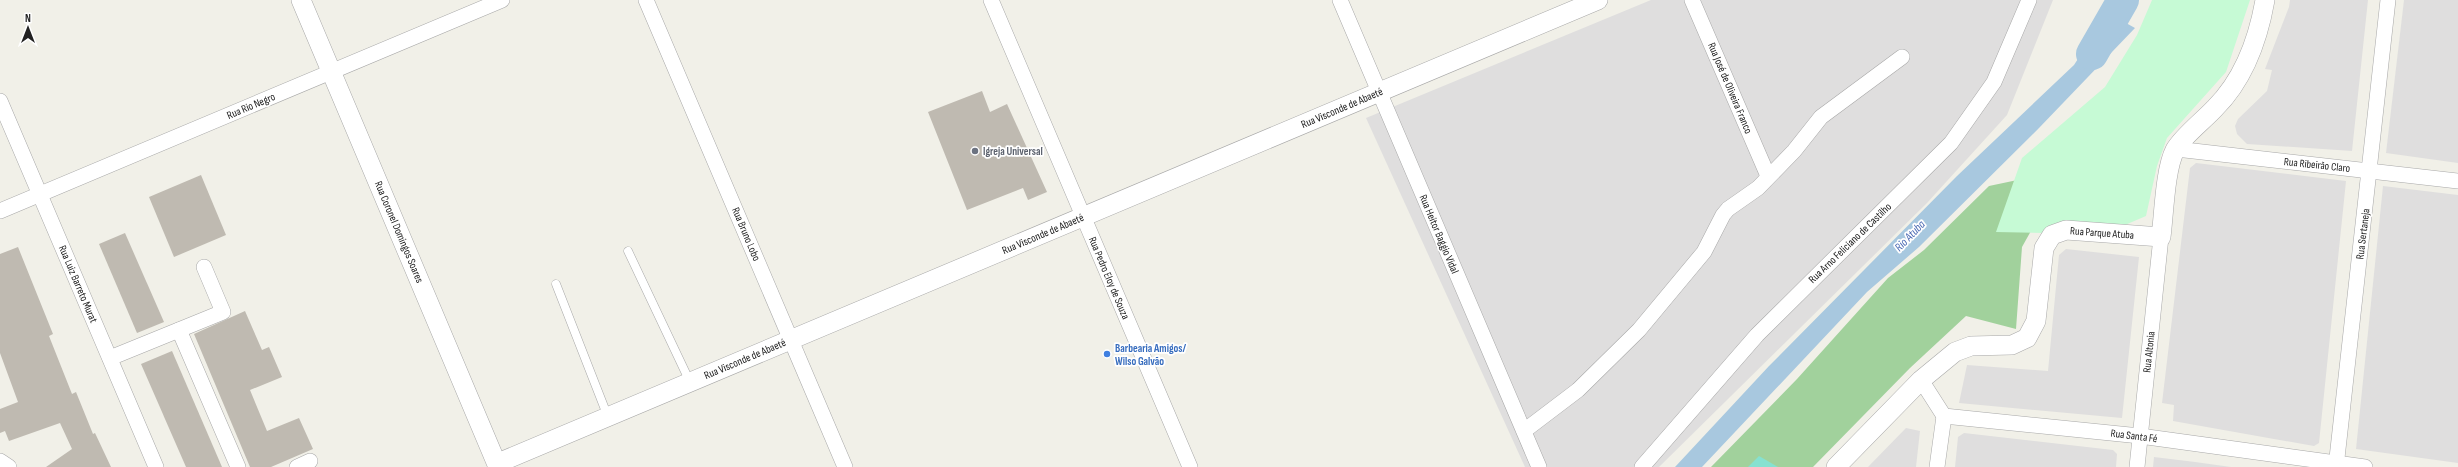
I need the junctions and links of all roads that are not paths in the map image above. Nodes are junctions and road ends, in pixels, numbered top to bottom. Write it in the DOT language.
graph roads {
  1 [pos="300,0"];
  2 [pos="502,0"];
  3 [pos="646,0"];
  4 [pos="1340,0"];
  5 [pos="1598,0"];
  6 [pos="1692,0"];
  7 [pos="2029,0"];
  8 [pos="2265,0"];
  9 [pos="2388,0"];
  10 [pos="995,1"];
  11 [pos="1902,57"];
  12 [pos="331,72"];
  13 [pos="1379,92"];
  14 [pos="0,101"];
  15 [pos="2176,149"];
  16 [pos="2370,171"];
  17 [pos="1768,176"];
  18 [pos="2458,181"];
  19 [pos="40,195"];
  20 [pos="0,212"];
  21 [pos="1083,217"];
  22 [pos="2161,237"];
  23 [pos="628,251"];
  24 [pos="204,267"];
  25 [pos="556,284"];
  26 [pos="179,330"];
  27 [pos="791,340"];
  28 [pos="110,358"];
  29 [pos="1922,380"];
  30 [pos="690,382"];
  31 [pos="1944,416"];
  32 [pos="608,417"];
  33 [pos="1524,431"];
  34 [pos="2140,436"];
  35 [pos="0,461"];
  36 [pos="2336,465"];
  37 [pos="495,466"];
  38 [pos="9,467"];
  39 [pos="156,467"];
  40 [pos="238,467"];
  41 [pos="845,467"];
  42 [pos="1190,467"];
  43 [pos="1539,467"];
  44 [pos="1642,467"];
  45 [pos="1836,467"];
  46 [pos="1937,467"];
  47 [pos="2137,467"];
  48 [pos="2365,467"];
  1 -- 12 [label="street, Rua Coronel Domingos Soares"];
  2 -- 12 [label="street, Rua Rio Negro"];
  3 -- 27 [label="street, Rua Bruno Lobo"];
  4 -- 13 [label="street, Rua Heitor Baggio Vidal"];
  5 -- 13 [label="street, Rua Visconde de Abaeté"];
  6 -- 17 [label="street, Rua José de Oliveira Franco"];
  7 -- 44 [label="street, Rua Arno Feliciano de Castilho"];
  8 -- 15 [label="street"];
  9 -- 16 [label="street, Rua Sertaneja"];
  10 -- 21 [label="street, Rua Pedro Eloy de Souza"];
  11 -- 17 [label="street"];
  12 -- 19 [label="street, Rua Rio Negro"];
  12 -- 37 [label="street, Rua Coronel Domingos Soares"];
  13 -- 21 [label="street, Rua Visconde de Abaeté"];
  13 -- 33 [label="street, Rua Heitor Baggio Vidal"];
  14 -- 19 [label="street, Rua Luiz Barreto Murat"];
  15 -- 16 [label="street, Rua Ribeirão Claro"];
  15 -- 22 [label="street"];
  16 -- 18 [label="street, Rua Ribeirão Claro"];
  16 -- 36 [label="street, Rua Sertaneja"];
  17 -- 33 [label="street"];
  19 -- 20 [label="street, Rua Rio Negro"];
  19 -- 28 [label="street, Rua Luiz Barreto Murat"];
  21 -- 27 [label="street, Rua Visconde de Abaeté"];
  21 -- 42 [label="street, Rua Pedro Eloy de Souza"];
  22 -- 29 [label="street, Rua Parque Atuba"];
  22 -- 34 [label="street, Rua Altonia"];
  23 -- 30 [label="lane"];
  24 -- 26 [label="street"];
  25 -- 32 [label="lane"];
  26 -- 28 [label="street"];
  26 -- 40 [label="street"];
  27 -- 30 [label="street, Rua Visconde de Abaeté"];
  27 -- 41 [label="street, Rua Bruno Lobo"];
  28 -- 39 [label="street, Rua Luiz Barreto Murat"];
  29 -- 31 [label="street"];
  29 -- 45 [label="street, Rua Parque Atuba"];
  30 -- 32 [label="street, Rua Visconde de Abaeté"];
  31 -- 34 [label="street, Rua Santa Fé"];
  31 -- 46 [label="street"];
  32 -- 37 [label="street, Rua Visconde de Abaeté"];
  33 -- 43 [label="street, Rua Heitor Baggio Vidal"];
  34 -- 36 [label="street, Rua Santa Fé"];
  34 -- 47 [label="street, Rua Altonia"];
  35 -- 38 [label="street"];
  36 -- 48 [label="street, Rua Santa Fé"];
}
